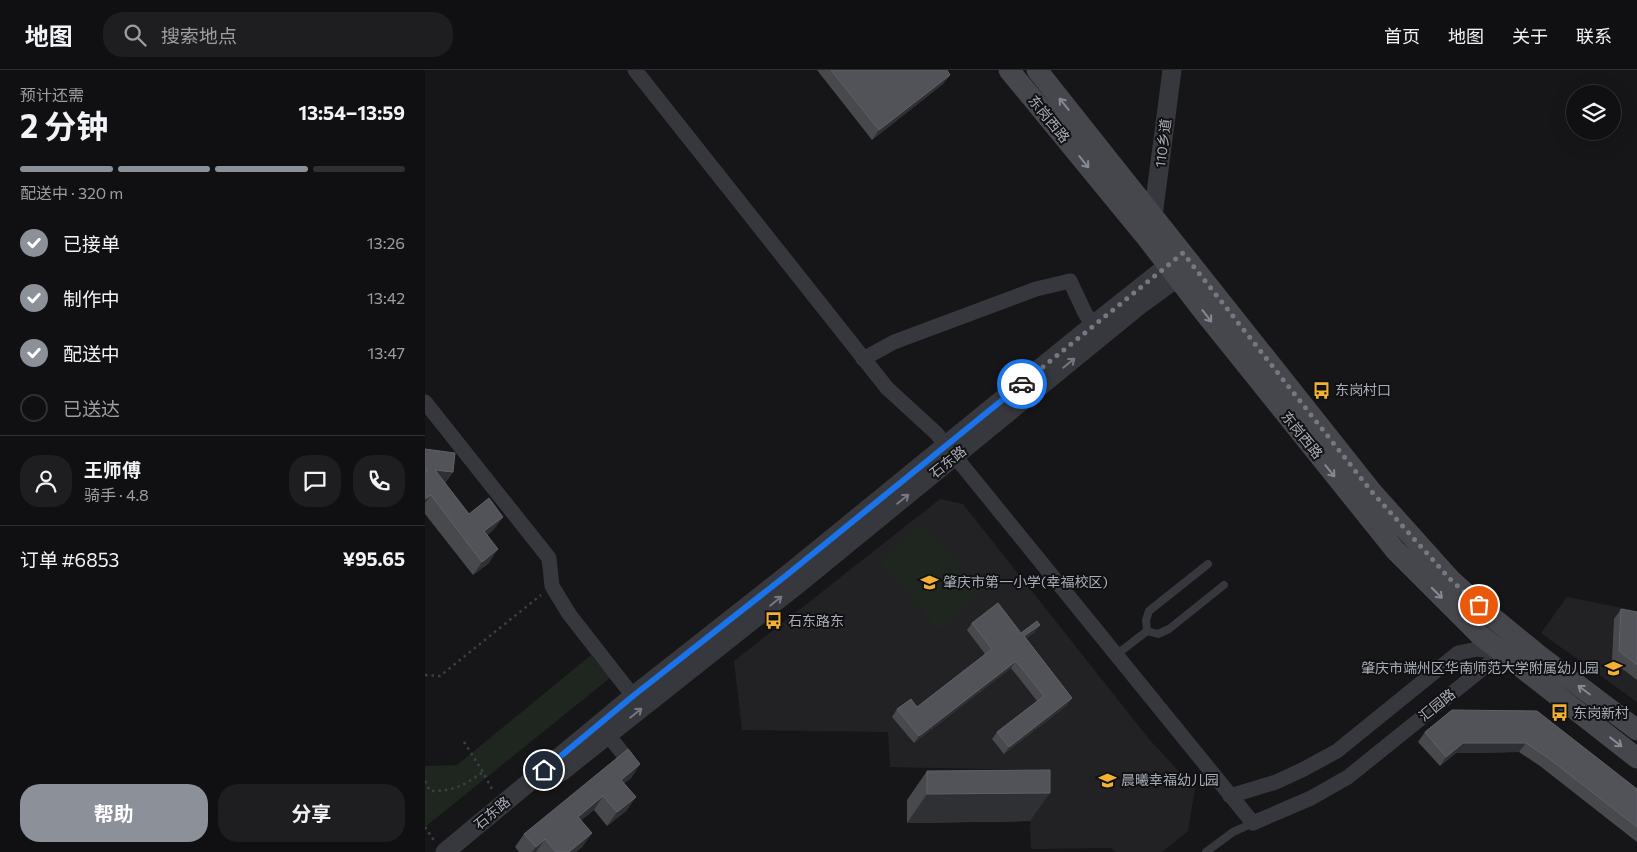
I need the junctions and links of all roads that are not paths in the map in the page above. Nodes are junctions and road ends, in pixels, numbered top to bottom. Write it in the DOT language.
graph roads {
  1 [pos="635,70"];
  2 [pos="1009,70"];
  3 [pos="1037,70"];
  4 [pos="1172,70"];
  5 [pos="1153,216"];
  6 [pos="1180,266"];
  7 [pos="1093,325"];
  8 [pos="863,359"];
  9 [pos="425,402"];
  10 [pos="951,451"];
  11 [pos="1208,564"];
  12 [pos="1224,585"];
  13 [pos="1147,631"];
  14 [pos="1502,653"];
  15 [pos="1116,656"];
  16 [pos="633,696"];
  17 [pos="1637,730"];
  18 [pos="608,735"];
  19 [pos="1637,758"];
  20 [pos="628,760"];
  21 [pos="1230,796"];
  22 [pos="1253,823"];
  23 [pos="440,848"];
  24 [pos="460,852"];
  25 [pos="1206,852"];
  1 -- 8 [label="street"];
  2 -- 6 [label="main road, 东岗西路, one-way"];
  5 -- 3 [label="main road, 东岗西路, one-way"];
  4 -- 5 [label="street, 110乡道"];
  5 -- 6 [label="main road, 东岗西路"];
  6 -- 7 [label="street, 石东路"];
  10 -- 6 [label="street, 石东路, one-way"];
  6 -- 14 [label="main road, 东岗西路, one-way"];
  17 -- 6 [label="main road, 东岗西路, one-way"];
  7 -- 8 [label="street"];
  7 -- 10 [label="street, 石东路"];
  8 -- 10 [label="street"];
  9 -- 16 [label="street"];
  10 -- 15 [label="street"];
  10 -- 16 [label="street, 石东路"];
  18 -- 10 [label="street, 石东路, one-way"];
  11 -- 13 [label="lane"];
  12 -- 13 [label="lane"];
  13 -- 15 [label="lane"];
  14 -- 19 [label="main road, 东岗西路, one-way"];
  14 -- 21 [label="street, 汇园路"];
  14 -- 22 [label="street, 汇园路"];
  15 -- 21 [label="street"];
  16 -- 23 [label="street, 石东路"];
  18 -- 20 [label="street"];
  18 -- 24 [label="street, 石东路"];
  21 -- 22 [label="street"];
  22 -- 25 [label="lane"];
}
